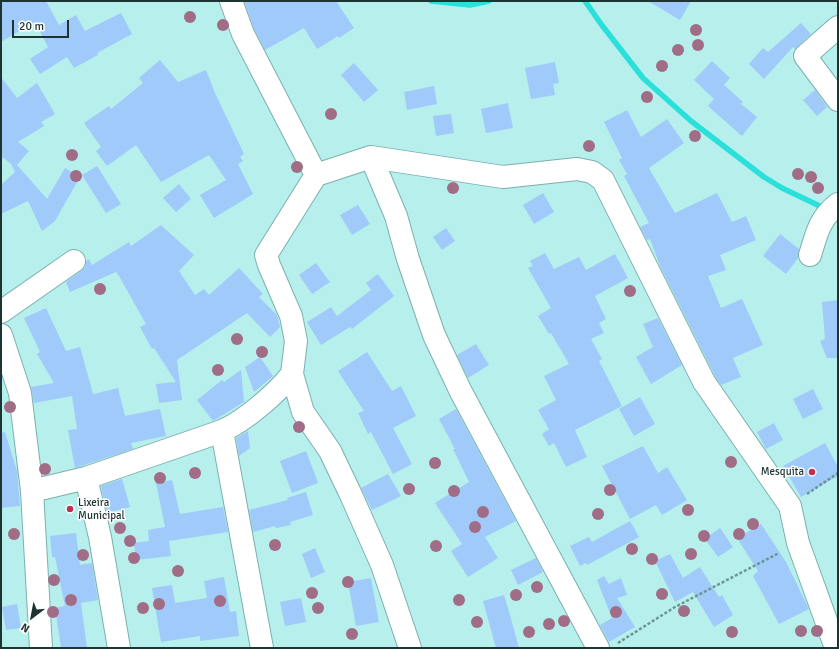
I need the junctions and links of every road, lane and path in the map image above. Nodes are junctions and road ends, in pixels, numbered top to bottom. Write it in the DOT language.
graph roads {
  1 [pos="231,1"];
  2 [pos="838,27"];
  3 [pos="838,100"];
  4 [pos="371,157"];
  5 [pos="316,175"];
  6 [pos="838,204"];
  7 [pos="810,255"];
  8 [pos="74,261"];
  9 [pos="1,312"];
  10 [pos="1,335"];
  11 [pos="292,374"];
  12 [pos="222,431"];
  13 [pos="838,473"];
  14 [pos="86,478"];
  15 [pos="32,491"];
  16 [pos="790,506"];
  17 [pos="798,543"];
  18 [pos="607,646"];
  19 [pos="41,648"];
  20 [pos="119,648"];
  21 [pos="262,648"];
  22 [pos="410,648"];
  23 [pos="836,648"];
  1 -- 5 [label="street"];
  2 -- 3 [label="street"];
  4 -- 5 [label="street"];
  4 -- 16 [label="street"];
  4 -- 18 [label="street"];
  5 -- 11 [label="street"];
  6 -- 7 [label="street"];
  8 -- 9 [label="street"];
  10 -- 15 [label="street"];
  11 -- 12 [label="street"];
  11 -- 22 [label="street"];
  12 -- 14 [label="street"];
  12 -- 21 [label="street"];
  13 -- 16 [label="path"];
  14 -- 15 [label="street"];
  14 -- 20 [label="street"];
  15 -- 19 [label="street"];
  16 -- 17 [label="street"];
  17 -- 18 [label="path"];
  17 -- 23 [label="street"];
}
